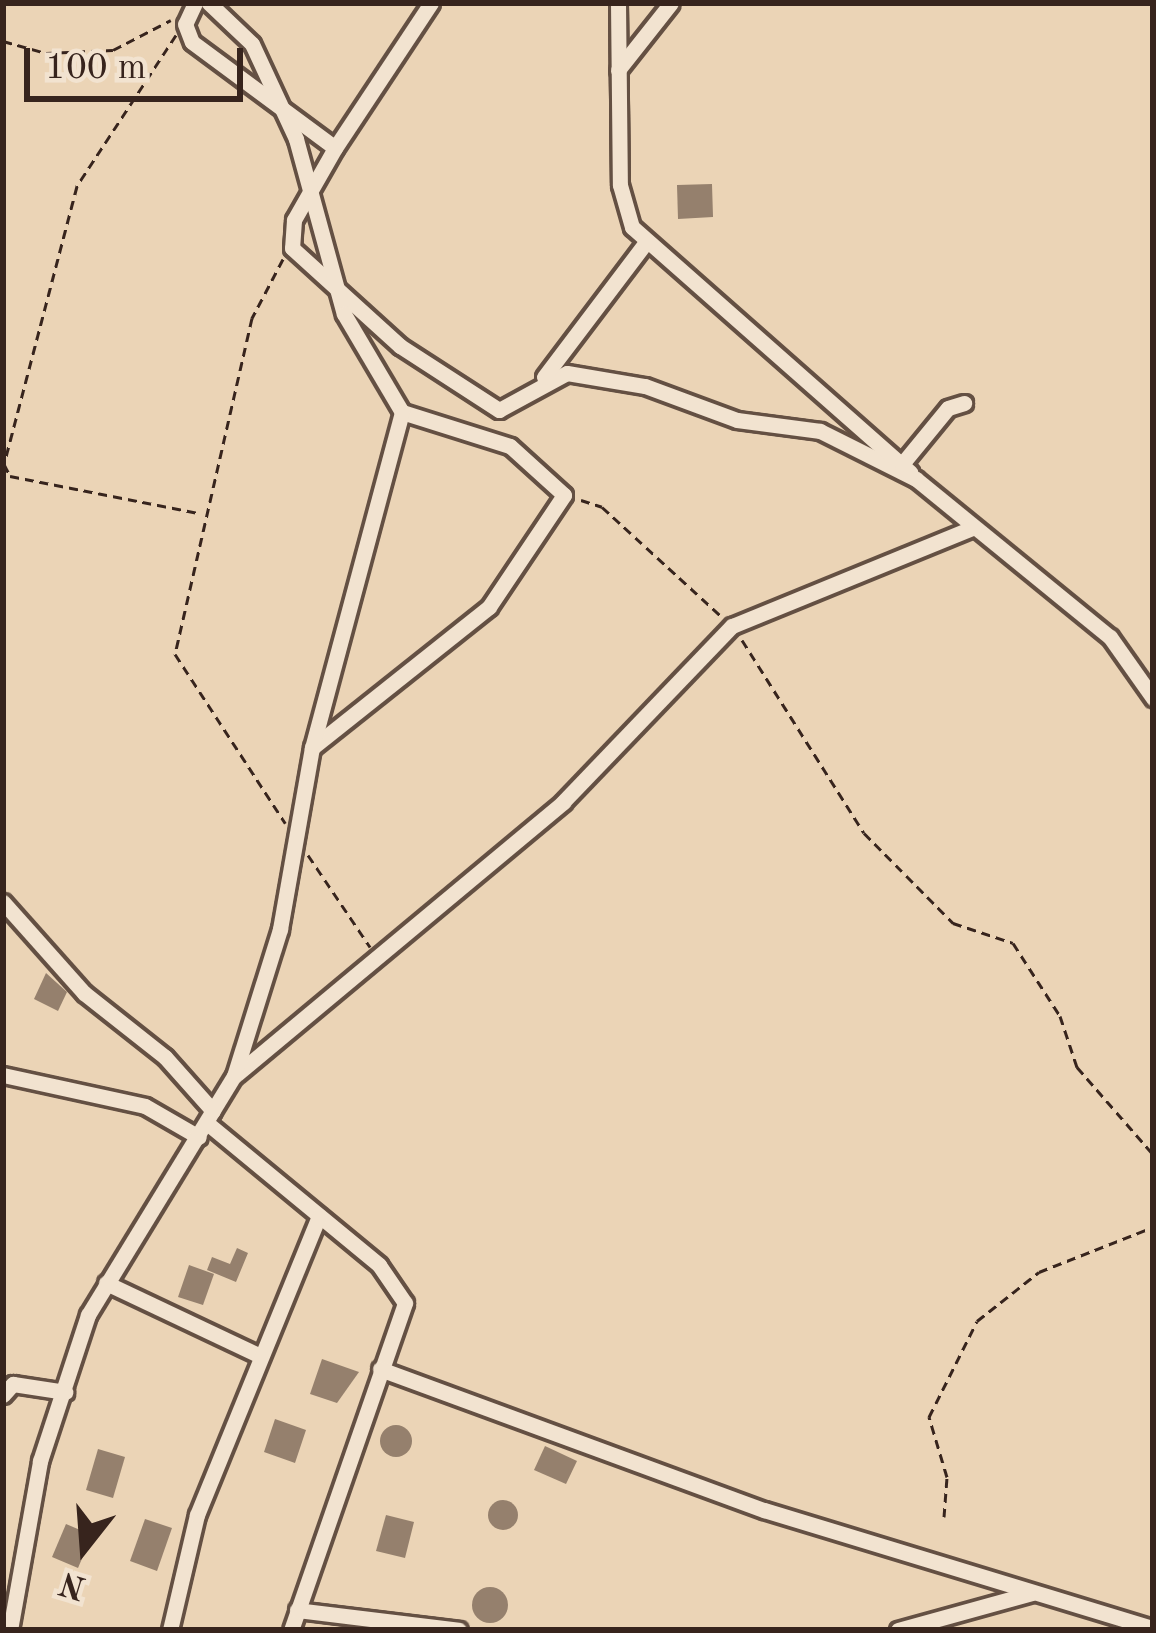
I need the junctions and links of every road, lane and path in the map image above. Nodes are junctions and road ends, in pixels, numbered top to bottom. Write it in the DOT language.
graph roads {
  1 [pos="209,3"];
  2 [pos="431,3"];
  3 [pos="618,3"];
  4 [pos="671,3"];
  5 [pos="190,13"];
  6 [pos="3,41"];
  7 [pos="616,73"];
  8 [pos="280,105"];
  9 [pos="334,148"];
  10 [pos="313,193"];
  11 [pos="644,245"];
  12 [pos="292,248"];
  13 [pos="343,298"];
  14 [pos="542,379"];
  15 [pos="964,403"];
  16 [pos="403,412"];
  17 [pos="902,464"];
  18 [pos="916,479"];
  19 [pos="564,495"];
  20 [pos="201,514"];
  21 [pos="974,527"];
  22 [pos="732,626"];
  23 [pos="1147,669"];
  24 [pos="1153,698"];
  25 [pos="312,748"];
  26 [pos="298,842"];
  27 [pos="3,902"];
  28 [pos="377,958"];
  29 [pos="3,1075"];
  30 [pos="234,1076"];
  31 [pos="206,1124"];
  32 [pos="1153,1154"];
  33 [pos="320,1216"];
  34 [pos="1153,1227"];
  35 [pos="106,1283"];
  36 [pos="258,1355"];
  37 [pos="380,1370"];
  38 [pos="65,1392"];
  39 [pos="3,1395"];
  40 [pos="944,1516"];
  41 [pos="1035,1592"];
  42 [pos="297,1610"];
  43 [pos="1153,1628"];
  44 [pos="10,1630"];
  45 [pos="170,1630"];
  46 [pos="291,1630"];
  47 [pos="459,1630"];
  48 [pos="898,1630"];
  1 -- 8 [label="street"];
  2 -- 9 [label="street"];
  3 -- 7 [label="street"];
  4 -- 7 [label="street"];
  5 -- 6 [label="path"];
  5 -- 8 [label="street"];
  5 -- 20 [label="path"];
  7 -- 11 [label="street"];
  8 -- 9 [label="street"];
  8 -- 10 [label="street"];
  9 -- 10 [label="street"];
  10 -- 12 [label="street"];
  10 -- 13 [label="street"];
  11 -- 14 [label="street"];
  11 -- 17 [label="street"];
  12 -- 13 [label="street"];
  12 -- 20 [label="path"];
  13 -- 14 [label="street"];
  13 -- 16 [label="street"];
  14 -- 18 [label="street"];
  15 -- 17 [label="street"];
  16 -- 19 [label="street"];
  16 -- 25 [label="street"];
  17 -- 18 [label="street"];
  18 -- 21 [label="street"];
  19 -- 22 [label="path"];
  19 -- 25 [label="street"];
  20 -- 26 [label="path"];
  21 -- 22 [label="street"];
  21 -- 23 [label="street"];
  22 -- 28 [label="street"];
  22 -- 32 [label="path"];
  23 -- 24 [label="street"];
  25 -- 26 [label="street"];
  26 -- 28 [label="path"];
  26 -- 30 [label="street"];
  27 -- 31 [label="street"];
  28 -- 30 [label="street"];
  29 -- 31 [label="street"];
  30 -- 31 [label="street"];
  31 -- 33 [label="street"];
  31 -- 35 [label="street"];
  33 -- 36 [label="street"];
  33 -- 37 [label="street"];
  34 -- 40 [label="path"];
  35 -- 36 [label="street"];
  35 -- 38 [label="street"];
  36 -- 45 [label="street"];
  37 -- 41 [label="street"];
  37 -- 42 [label="street"];
  38 -- 39 [label="street"];
  38 -- 44 [label="street"];
  41 -- 43 [label="street"];
  41 -- 48 [label="street"];
  42 -- 46 [label="street"];
  42 -- 47 [label="street"];
}
